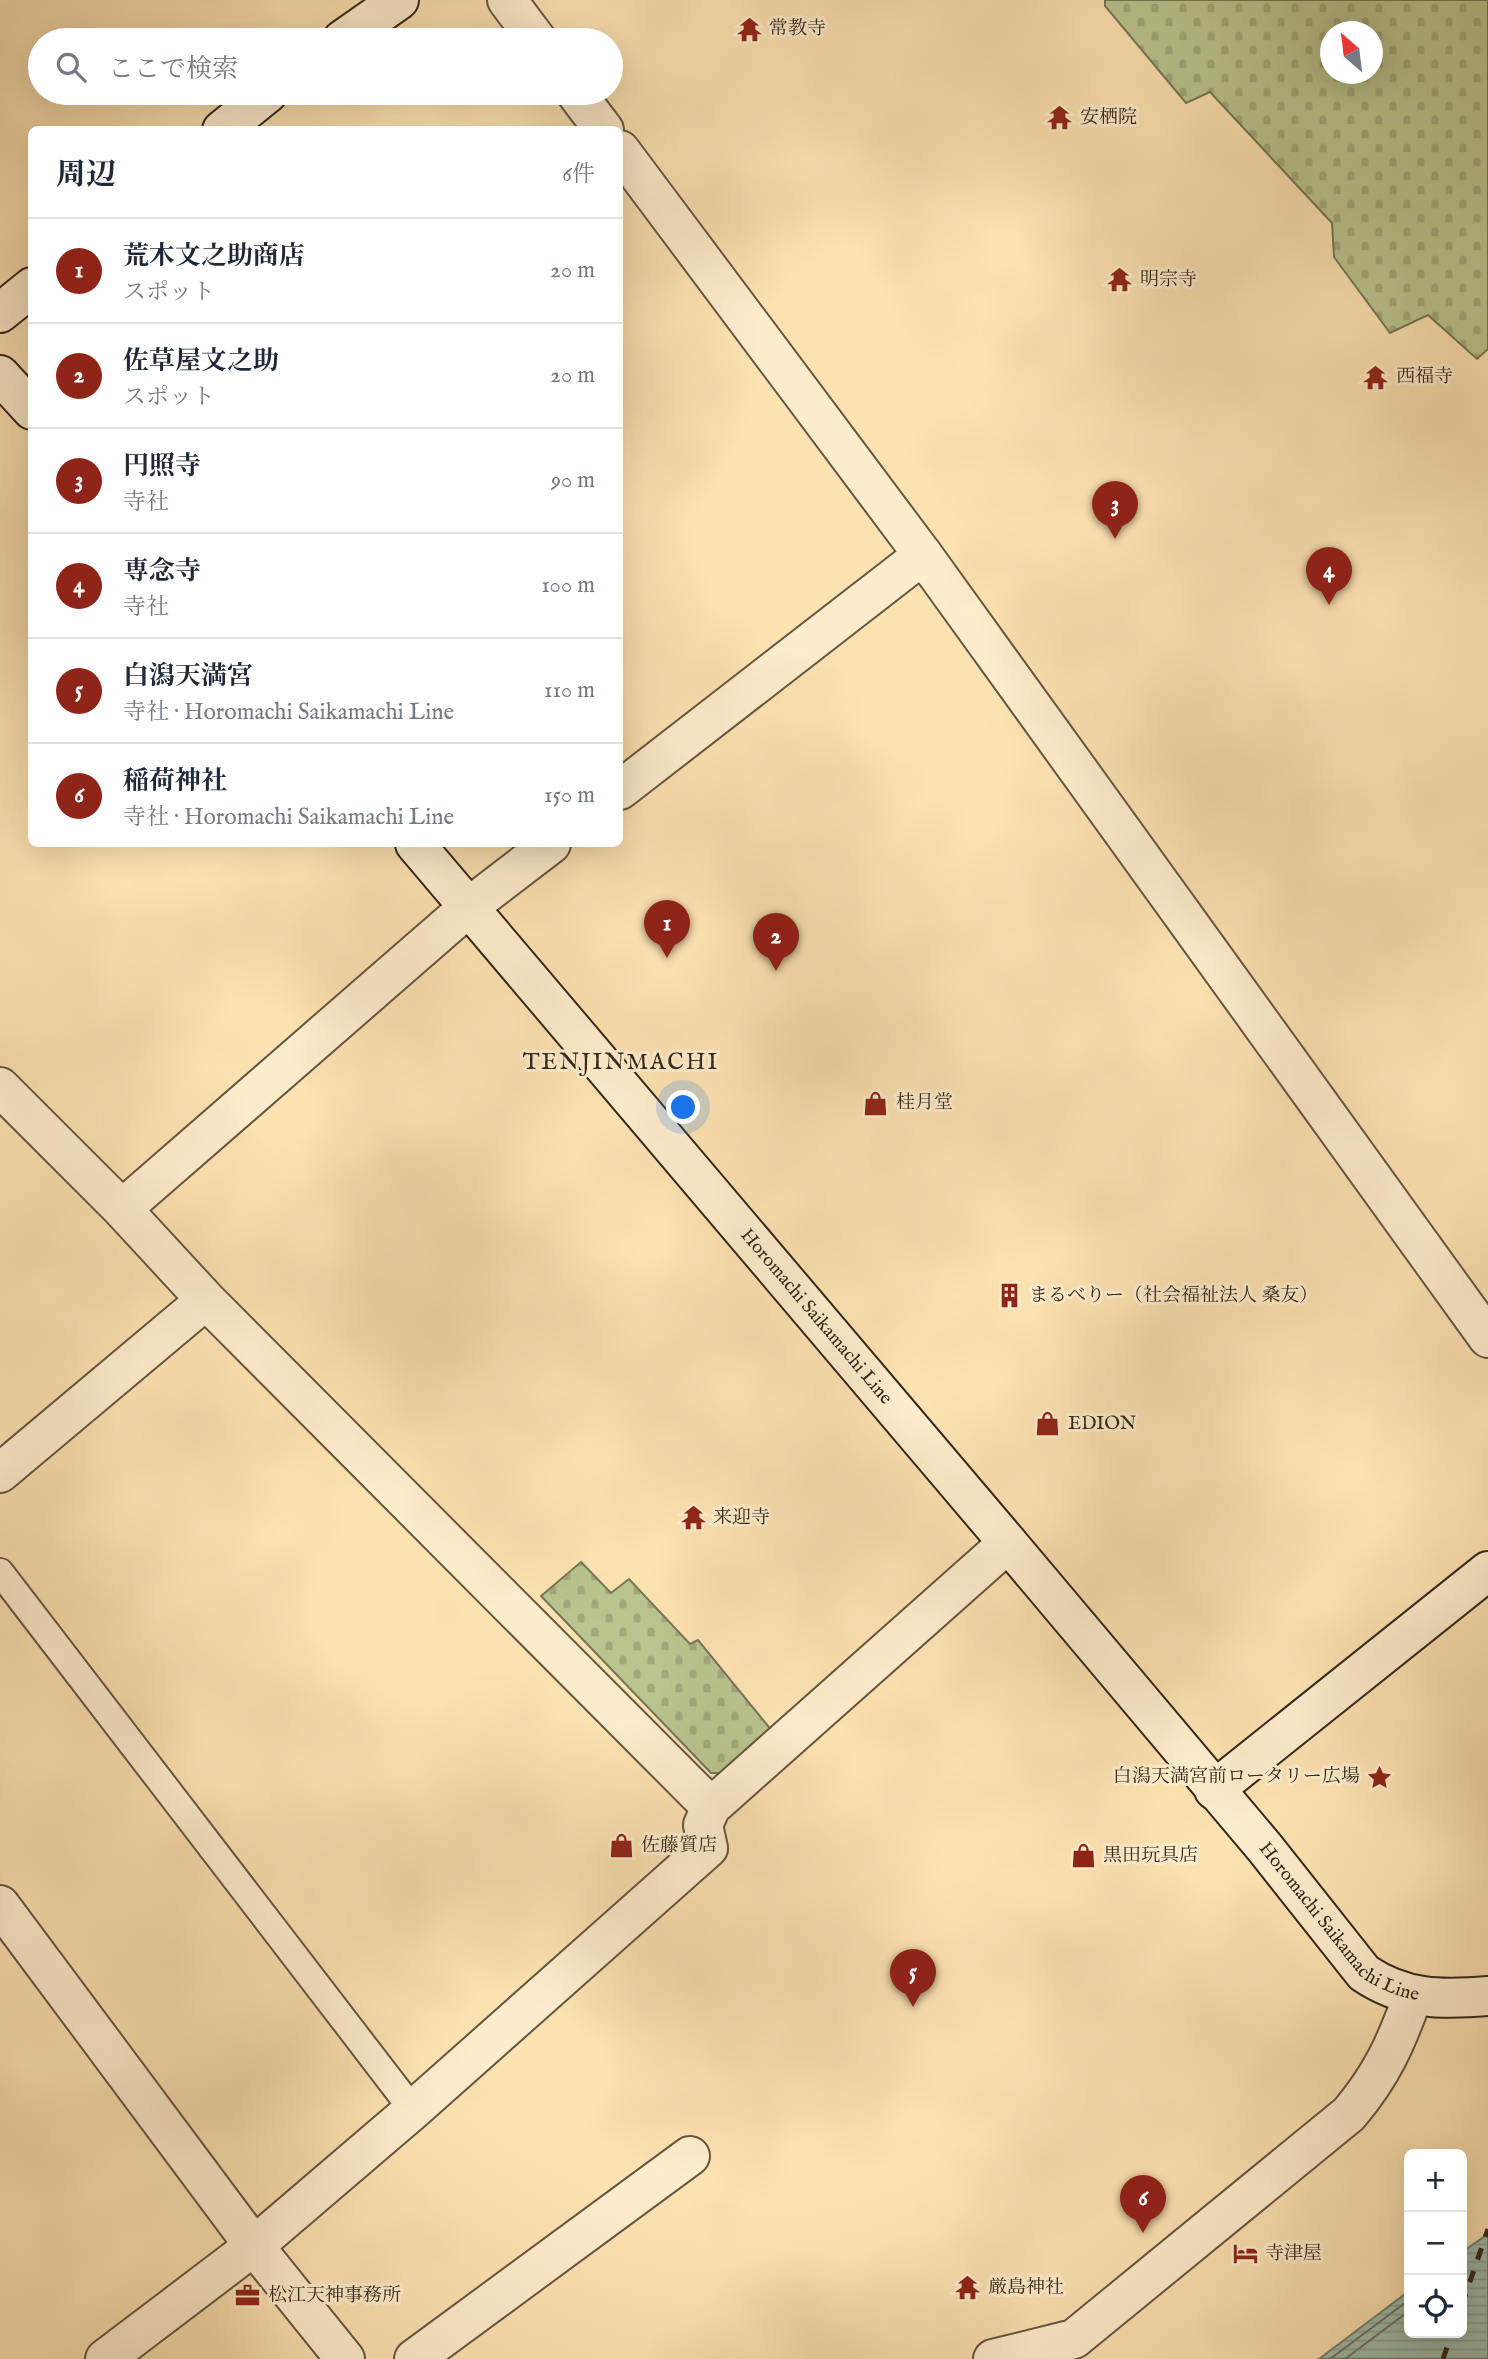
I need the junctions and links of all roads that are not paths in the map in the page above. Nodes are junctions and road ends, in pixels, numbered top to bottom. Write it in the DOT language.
graph roads {
  1 [pos="399,0"];
  2 [pos="507,0"];
  3 [pos="359,28"];
  4 [pos="528,28"];
  5 [pos="253,105"];
  6 [pos="585,105"];
  7 [pos="227,126"];
  8 [pos="601,126"];
  9 [pos="623,154"];
  10 [pos="28,290"];
  11 [pos="0,313"];
  12 [pos="0,374"];
  13 [pos="28,406"];
  14 [pos="923,555"];
  15 [pos="623,788"];
  16 [pos="418,847"];
  17 [pos="547,847"];
  18 [pos="470,906"];
  19 [pos="0,1087"];
  20 [pos="122,1209"];
  21 [pos="206,1300"];
  22 [pos="1488,1338"];
  23 [pos="0,1473"];
  24 [pos="1008,1543"];
  25 [pos="1488,1571"];
  26 [pos="0,1572"];
  27 [pos="1214,1790"];
  28 [pos="711,1807"];
  29 [pos="0,1905"];
  30 [pos="1413,1996"];
  31 [pos="1488,1996"];
  32 [pos="412,2110"];
  33 [pos="690,2156"];
  34 [pos="254,2246"];
  35 [pos="105,2359"];
  36 [pos="345,2359"];
  37 [pos="414,2359"];
  38 [pos="993,2359"];
  1 -- 3 [label="street"];
  2 -- 4 [label="street"];
  5 -- 7 [label="street"];
  6 -- 8 [label="street"];
  9 -- 14 [label="street"];
  10 -- 11 [label="street"];
  12 -- 13 [label="street"];
  14 -- 15 [label="street"];
  14 -- 22 [label="street"];
  16 -- 18 [label="street, Horomachi Saikamachi Line"];
  17 -- 18 [label="street"];
  18 -- 20 [label="street"];
  18 -- 24 [label="street, Horomachi Saikamachi Line"];
  19 -- 20 [label="street"];
  20 -- 21 [label="street"];
  21 -- 23 [label="street"];
  21 -- 28 [label="street"];
  24 -- 27 [label="street, Horomachi Saikamachi Line"];
  24 -- 28 [label="street"];
  25 -- 27 [label="street"];
  26 -- 32 [label="lane"];
  27 -- 30 [label="street, Horomachi Saikamachi Line"];
  28 -- 32 [label="street"];
  29 -- 34 [label="street"];
  30 -- 31 [label="street, Horomachi Saikamachi Line"];
  30 -- 38 [label="street"];
  32 -- 34 [label="street"];
  33 -- 37 [label="street"];
  34 -- 35 [label="street"];
  34 -- 36 [label="street"];
}
